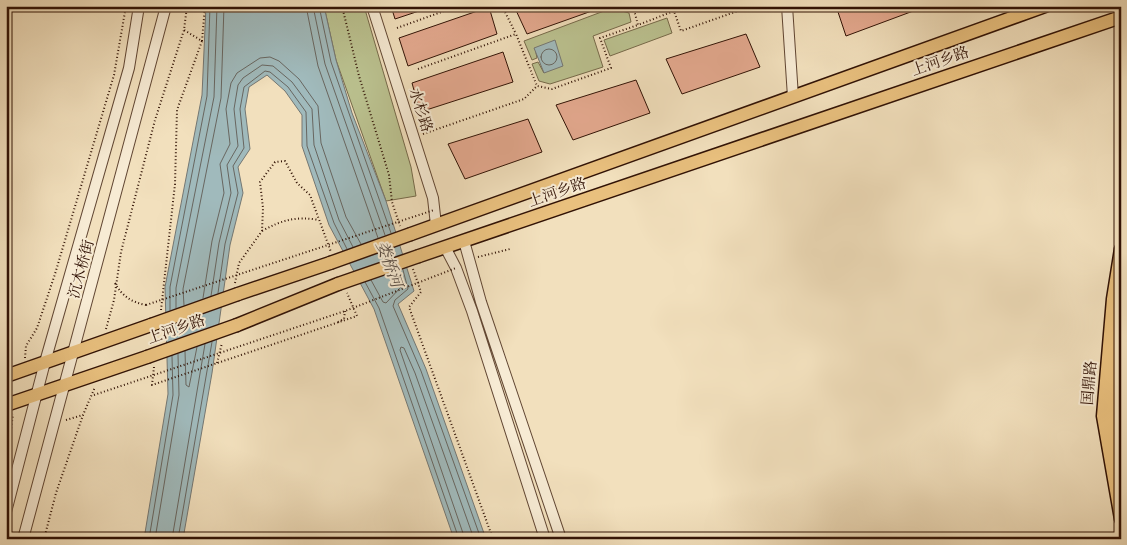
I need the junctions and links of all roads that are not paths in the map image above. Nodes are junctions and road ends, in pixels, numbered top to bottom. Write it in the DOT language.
graph roads {
  1 [pos="139,6"];
  2 [pos="166,6"];
  3 [pos="372,6"];
  4 [pos="787,6"];
  5 [pos="1045,6"];
  6 [pos="1121,17"];
  7 [pos="794,97"];
  8 [pos="436,225"];
  9 [pos="464,241"];
  10 [pos="445,247"];
  11 [pos="1121,249"];
  12 [pos="1121,315"];
  13 [pos="74,352"];
  14 [pos="45,362"];
  15 [pos="6,376"];
  16 [pos="64,385"];
  17 [pos="38,394"];
  18 [pos="10,403"];
  19 [pos="1121,466"];
  20 [pos="6,512"];
  21 [pos="1121,519"];
  22 [pos="23,539"];
  23 [pos="545,539"];
  24 [pos="561,539"];
  1 -- 14 [label="street, 沉木桥街"];
  2 -- 13 [label="street, 沉木桥街"];
  3 -- 8 [label="street, 水杉路"];
  4 -- 7 [label="street"];
  5 -- 7 [label="main road, 上河乡路"];
  6 -- 9 [label="main road, 上河乡路"];
  7 -- 8 [label="main road, 上河乡路"];
  8 -- 13 [label="main road, 上河乡路, bridge"];
  9 -- 10 [label="main road, 上河乡路"];
  9 -- 24 [label="street"];
  10 -- 16 [label="main road, 上河乡路, bridge"];
  10 -- 23 [label="street"];
  11 -- 21 [label="main road, 国鼎路"];
  12 -- 19 [label="main road, 国鼎路"];
  13 -- 14 [label="main road, 上河乡路"];
  13 -- 16 [label="street, 沉木桥街"];
  14 -- 15 [label="main road, 上河乡路"];
  14 -- 17 [label="street, 沉木桥街"];
  16 -- 17 [label="main road, 上河乡路"];
  16 -- 22 [label="street, 沉木桥街"];
  17 -- 18 [label="main road, 上河乡路"];
  17 -- 20 [label="street, 沉木桥街"];
}
